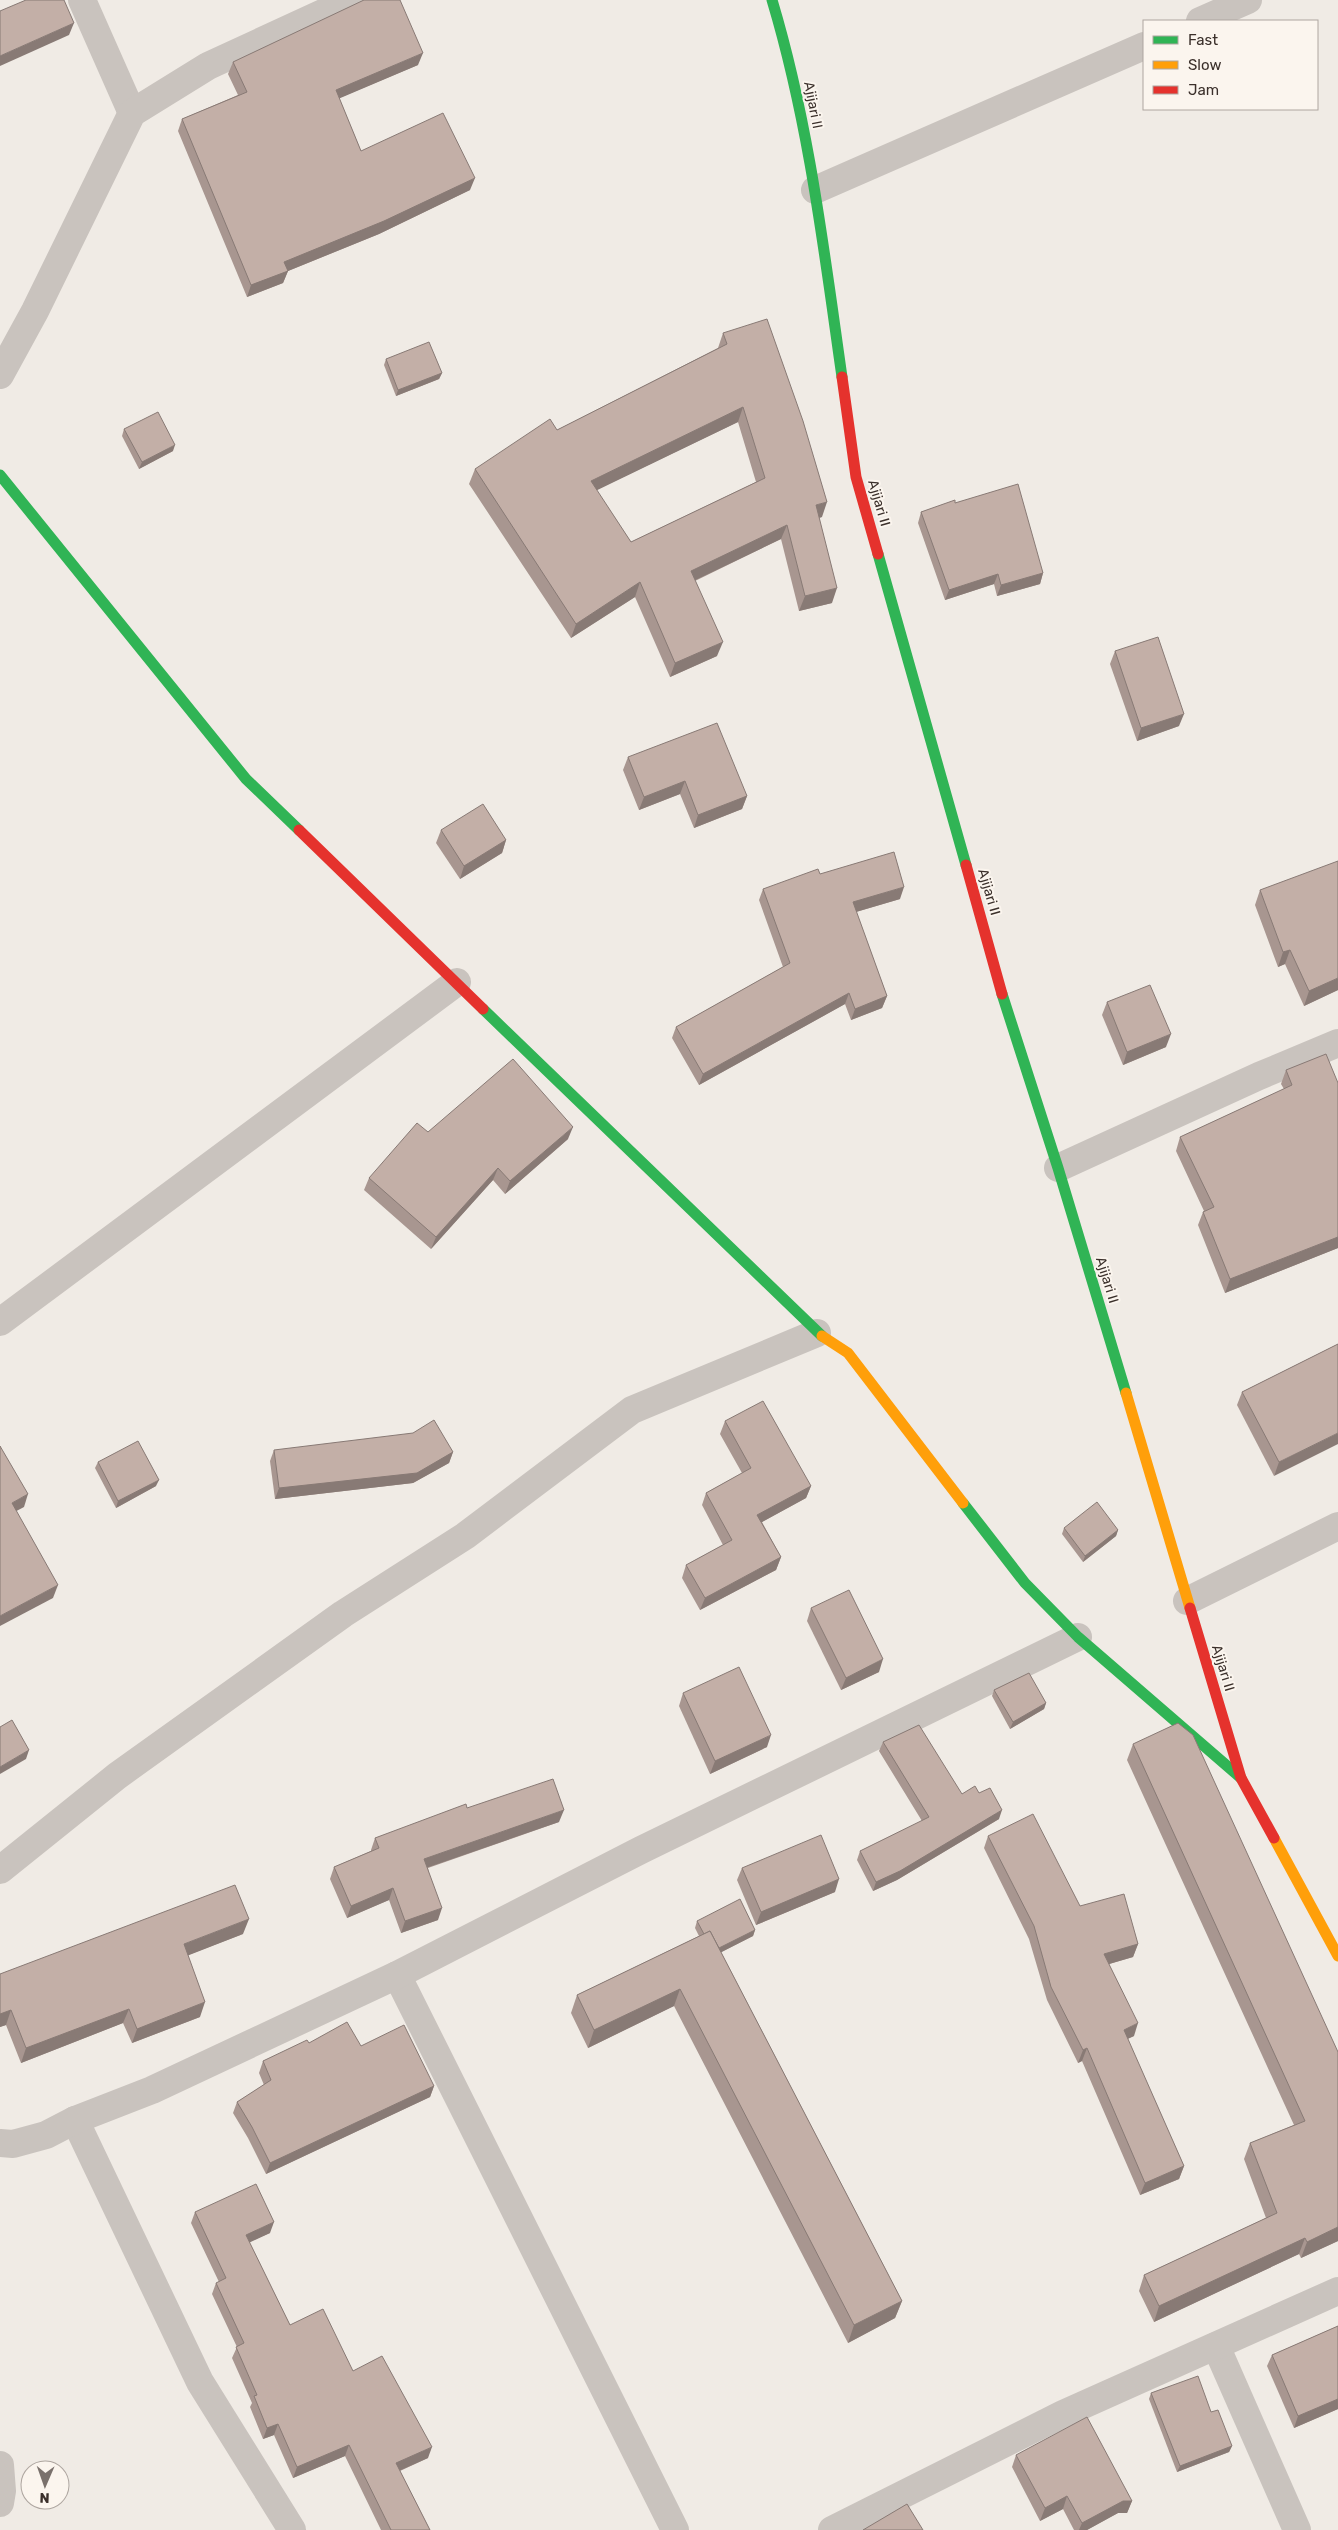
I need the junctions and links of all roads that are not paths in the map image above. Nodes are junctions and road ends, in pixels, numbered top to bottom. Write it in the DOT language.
graph roads {
  1 [pos="82,0"];
  2 [pos="352,0"];
  3 [pos="772,0"];
  4 [pos="1248,0"];
  5 [pos="1202,20"];
  6 [pos="1143,46"];
  7 [pos="132,113"];
  8 [pos="815,190"];
  9 [pos="0,375"];
  10 [pos="0,475"];
  11 [pos="457,982"];
  12 [pos="1338,1043"];
  13 [pos="1058,1168"];
  14 [pos="0,1322"];
  15 [pos="817,1333"];
  16 [pos="1338,1526"];
  17 [pos="1187,1601"];
  18 [pos="1078,1637"];
  19 [pos="1241,1778"];
  20 [pos="0,1870"];
  21 [pos="1338,1956"];
  22 [pos="397,1975"];
  23 [pos="75,2120"];
  24 [pos="0,2143"];
  25 [pos="1338,2290"];
  26 [pos="1216,2346"];
  27 [pos="0,2465"];
  28 [pos="0,2503"];
  29 [pos="292,2530"];
  30 [pos="675,2530"];
  31 [pos="832,2530"];
  32 [pos="1297,2530"];
  1 -- 7 [label="street"];
  2 -- 7 [label="street"];
  3 -- 8 [label="street, Ajijari II"];
  4 -- 5 [label="street"];
  6 -- 8 [label="street"];
  7 -- 9 [label="street"];
  8 -- 13 [label="street, Ajijari II"];
  10 -- 11 [label="street"];
  11 -- 14 [label="street"];
  11 -- 15 [label="street"];
  12 -- 13 [label="street"];
  13 -- 17 [label="street, Ajijari II"];
  15 -- 18 [label="street"];
  15 -- 20 [label="street"];
  16 -- 17 [label="street"];
  17 -- 19 [label="street, Ajijari II"];
  18 -- 19 [label="street"];
  18 -- 22 [label="street"];
  19 -- 21 [label="street"];
  22 -- 23 [label="street"];
  22 -- 30 [label="street"];
  23 -- 24 [label="street"];
  23 -- 29 [label="street"];
  25 -- 26 [label="street"];
  26 -- 31 [label="street"];
  26 -- 32 [label="street"];
  27 -- 28 [label="street"];
}
